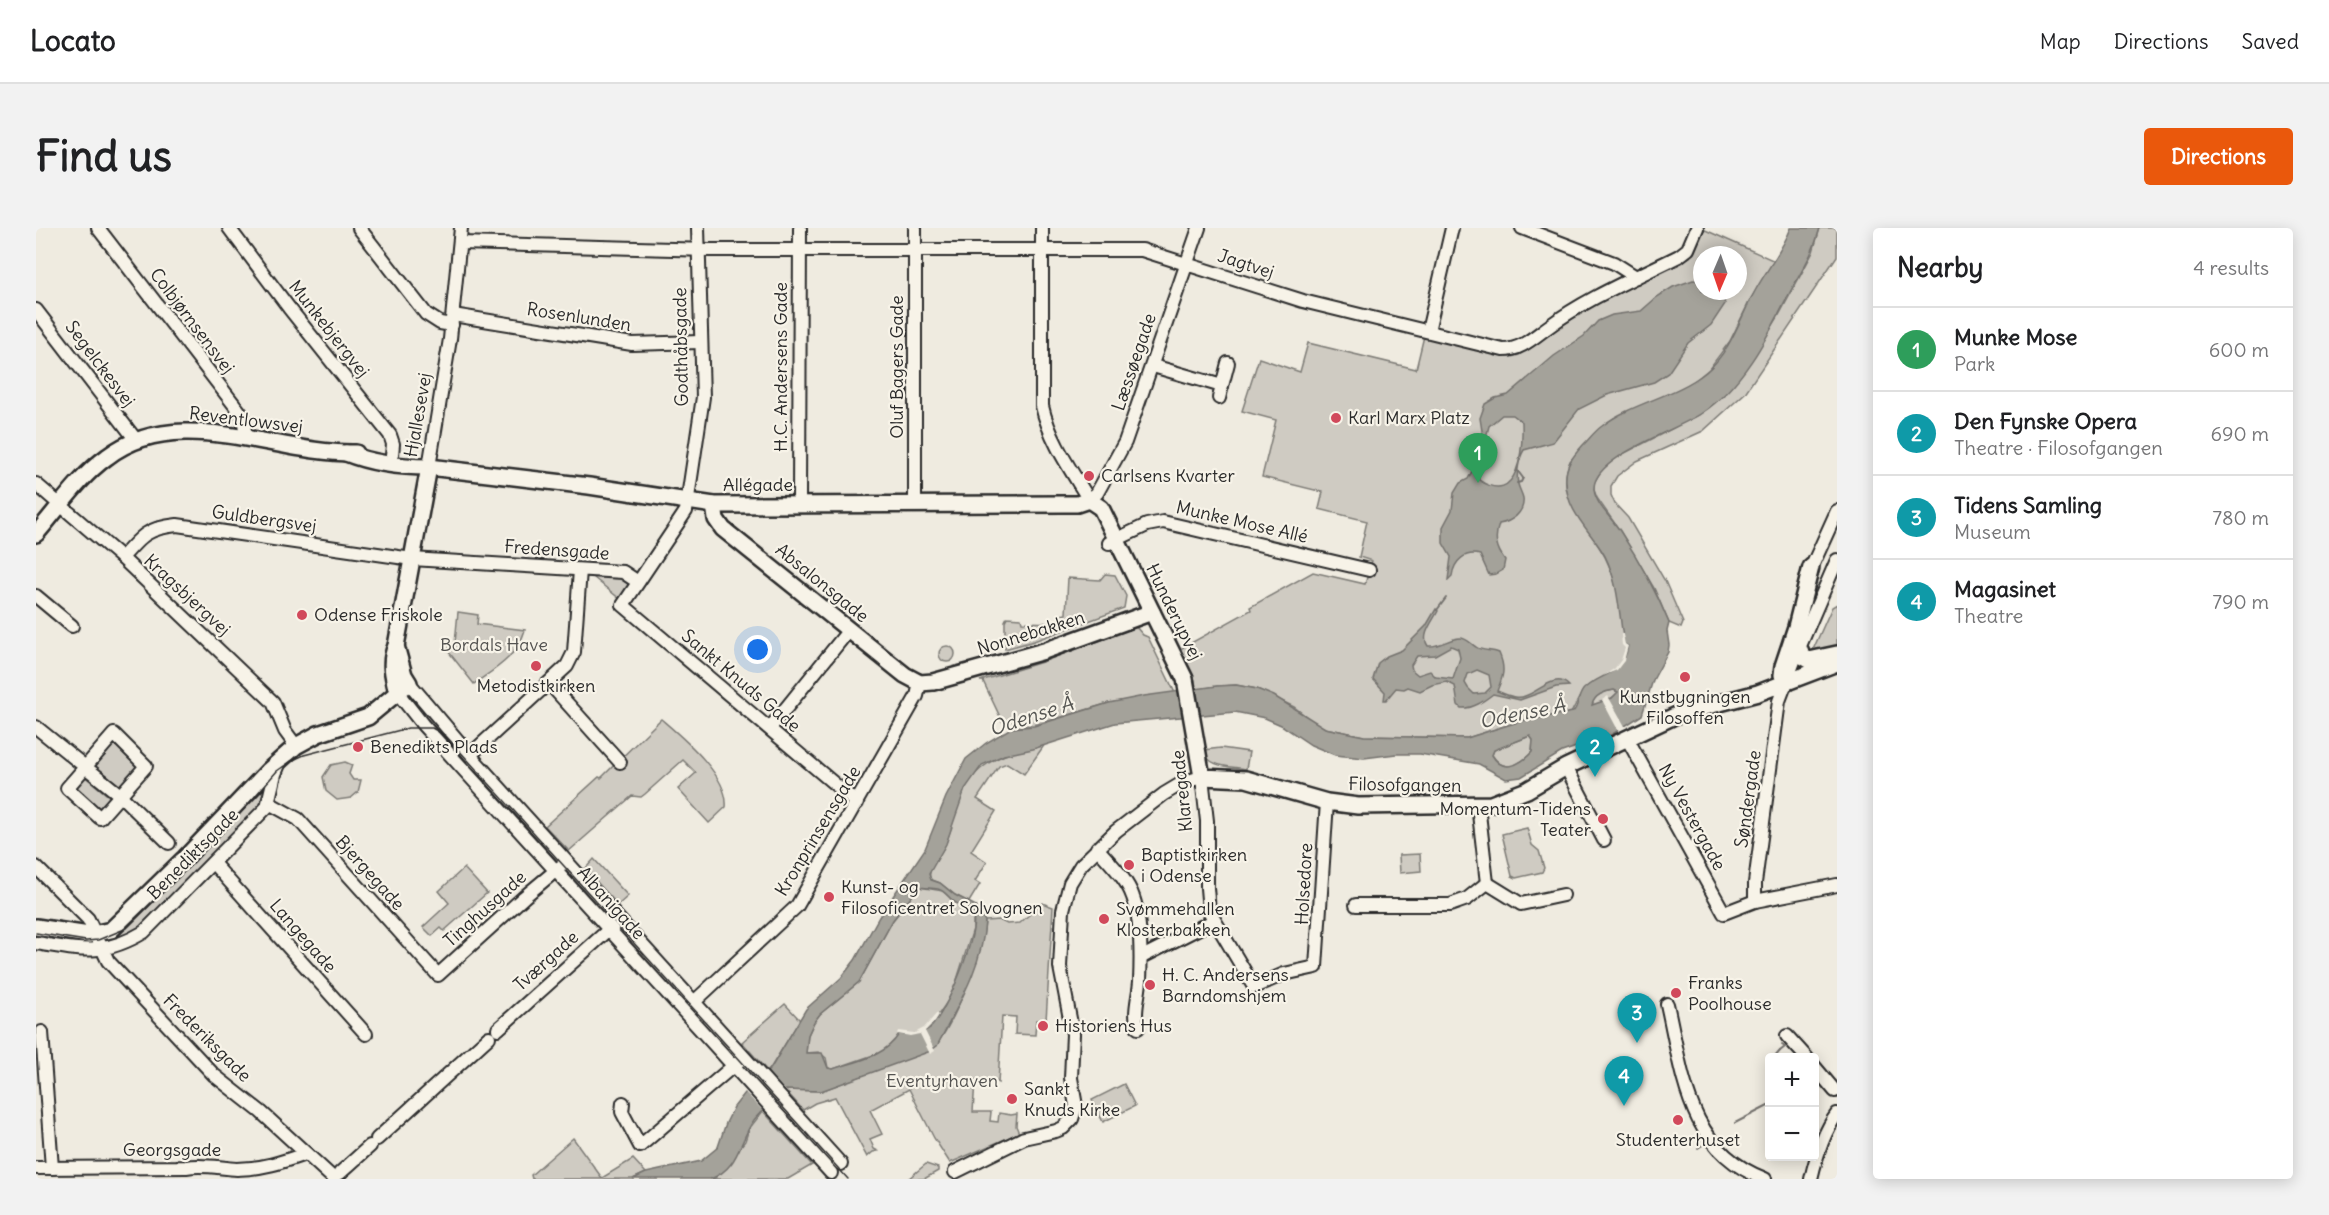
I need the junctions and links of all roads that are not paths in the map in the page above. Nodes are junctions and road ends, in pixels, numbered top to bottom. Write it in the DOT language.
graph roads {
  1 [pos="98,228"];
  2 [pos="229,228"];
  3 [pos="359,228"];
  4 [pos="461,228"];
  5 [pos="698,228"];
  6 [pos="800,228"];
  7 [pos="915,228"];
  8 [pos="1042,228"];
  9 [pos="1199,228"];
  10 [pos="1452,228"];
  11 [pos="1522,228"];
  12 [pos="1697,228"];
  13 [pos="460,243"];
  14 [pos="915,249"];
  15 [pos="697,250"];
  16 [pos="800,250"];
  17 [pos="1042,250"];
  18 [pos="1188,264"];
  19 [pos="1636,277"];
  20 [pos="36,310"];
  21 [pos="452,320"];
  22 [pos="1428,331"];
  23 [pos="700,342"];
  24 [pos="1228,363"];
  25 [pos="1153,366"];
  26 [pos="246,439"];
  27 [pos="136,440"];
  28 [pos="346,453"];
  29 [pos="392,455"];
  30 [pos="429,467"];
  31 [pos="36,484"];
  32 [pos="1089,500"];
  33 [pos="687,501"];
  34 [pos="61,505"];
  35 [pos="714,505"];
  36 [pos="799,505"];
  37 [pos="915,505"];
  38 [pos="1837,511"];
  39 [pos="36,534"];
  40 [pos="1113,542"];
  41 [pos="122,558"];
  42 [pos="412,559"];
  43 [pos="1837,560"];
  44 [pos="1811,567"];
  45 [pos="580,570"];
  46 [pos="1369,570"];
  47 [pos="638,582"];
  48 [pos="36,596"];
  49 [pos="403,608"];
  50 [pos="1149,614"];
  51 [pos="72,626"];
  52 [pos="849,630"];
  53 [pos="1799,648"];
  54 [pos="1837,654"];
  55 [pos="1837,663"];
  56 [pos="549,683"];
  57 [pos="920,683"];
  58 [pos="1186,686"];
  59 [pos="403,688"];
  60 [pos="1779,690"];
  61 [pos="36,727"];
  62 [pos="770,728"];
  63 [pos="1628,740"];
  64 [pos="296,746"];
  65 [pos="470,755"];
  66 [pos="281,760"];
  67 [pos="620,762"];
  68 [pos="86,767"];
  69 [pos="1566,767"];
  70 [pos="1202,777"];
  71 [pos="120,795"];
  72 [pos="1327,802"];
  73 [pos="269,803"];
  74 [pos="857,803"];
  75 [pos="1478,806"];
  76 [pos="1604,840"];
  77 [pos="169,843"];
  78 [pos="1097,848"];
  79 [pos="213,863"];
  80 [pos="570,865"];
  81 [pos="36,867"];
  82 [pos="557,871"];
  83 [pos="1487,883"];
  84 [pos="1837,885"];
  85 [pos="1563,895"];
  86 [pos="1755,901"];
  87 [pos="1356,905"];
  88 [pos="619,920"];
  89 [pos="1214,921"];
  90 [pos="36,927"];
  91 [pos="609,929"];
  92 [pos="96,935"];
  93 [pos="36,943"];
  94 [pos="102,950"];
  95 [pos="1142,957"];
  96 [pos="438,975"];
  97 [pos="1254,987"];
  98 [pos="694,1002"];
  99 [pos="1668,1004"];
  100 [pos="1138,1028"];
  101 [pos="42,1032"];
  102 [pos="366,1034"];
  103 [pos="1787,1036"];
  104 [pos="1802,1053"];
  105 [pos="745,1057"];
  106 [pos="733,1066"];
  107 [pos="1819,1071"];
  108 [pos="1835,1091"];
  109 [pos="623,1103"];
  110 [pos="1837,1114"];
  111 [pos="307,1155"];
  112 [pos="841,1164"];
  113 [pos="36,1168"];
  114 [pos="52,1168"];
  115 [pos="955,1172"];
  116 [pos="95,1173"];
  117 [pos="187,1173"];
  118 [pos="831,1173"];
  119 [pos="337,1176"];
  120 [pos="1765,1179"];
  121 [pos="1810,1179"];
  1 -- 26 [label="street, Colbjørnsensvej"];
  2 -- 29 [label="street, Munkebjergvej"];
  3 -- 21 [label="street, Rosenlunden"];
  4 -- 13 [label="street, Hjallesevej"];
  5 -- 15 [label="street, Godthåbsgade"];
  6 -- 16 [label="street, H.C. Andersens Gade"];
  7 -- 14 [label="street, Oluf Bagers Gade"];
  8 -- 17 [label="street, Hunderupvej"];
  9 -- 18 [label="street, Læssøegade"];
  10 -- 22 [label="street"];
  11 -- 19 [label="street"];
  12 -- 19 [label="street, Jagtvej"];
  13 -- 15 [label="street, Jagtvej"];
  13 -- 21 [label="street, Hjallesevej"];
  14 -- 16 [label="street, Jagtvej"];
  14 -- 17 [label="street, Jagtvej"];
  14 -- 37 [label="street, Oluf Bagers Gade"];
  15 -- 16 [label="street, Jagtvej"];
  15 -- 23 [label="street, Godthåbsgade"];
  16 -- 36 [label="street, H.C. Andersens Gade"];
  17 -- 18 [label="street, Jagtvej"];
  17 -- 32 [label="street, Hunderupvej"];
  18 -- 22 [label="street, Jagtvej"];
  18 -- 25 [label="street, Læssøegade"];
  19 -- 22 [label="street, Jagtvej"];
  20 -- 27 [label="street, Segelckesvej"];
  21 -- 23 [label="street, Rosenlunden"];
  21 -- 30 [label="street, Hjallesevej"];
  23 -- 33 [label="street, Godthåbsgade"];
  24 -- 25 [label="street"];
  25 -- 32 [label="street, Læssøegade"];
  26 -- 27 [label="main road, Reventlowsvej"];
  26 -- 28 [label="main road, Reventlowsvej"];
  27 -- 34 [label="main road, Reventlowsvej"];
  28 -- 29 [label="main road, Reventlowsvej"];
  28 -- 30 [label="main road, Reventlowsvej"];
  29 -- 30 [label="main road, Reventlowsvej"];
  30 -- 33 [label="main road, Allégade"];
  30 -- 42 [label="main road, Hjallesevej"];
  31 -- 34 [label="street, Kragsbjergvej"];
  32 -- 37 [label="main road, Allégade"];
  32 -- 40 [label="main road, Hunderupvej"];
  33 -- 35 [label="main road, Allégade"];
  33 -- 47 [label="street"];
  34 -- 39 [label="main road, Reventlowsvej"];
  34 -- 41 [label="street, Kragsbjergvej"];
  35 -- 36 [label="main road, Allégade"];
  35 -- 52 [label="main road, Absalonsgade"];
  36 -- 37 [label="main road, Allégade"];
  38 -- 44 [label="street"];
  40 -- 46 [label="street, Munke Mose Allé"];
  40 -- 50 [label="main road, Hunderupvej"];
  41 -- 42 [label="street, Guldbergsvej"];
  41 -- 64 [label="street, Kragsbjergvej"];
  42 -- 45 [label="street, Fredensgade"];
  42 -- 49 [label="main road, Hjallesevej"];
  43 -- 53 [label="street, Søndergade"];
  44 -- 60 [label="main road"];
  45 -- 47 [label="street, Fredensgade"];
  45 -- 56 [label="street"];
  47 -- 62 [label="street, Sankt Knuds Gade"];
  48 -- 51 [label="street"];
  49 -- 59 [label="main road, Albanigade"];
  50 -- 57 [label="main road, Nonnebakken"];
  50 -- 58 [label="main road, Hunderupvej"];
  52 -- 57 [label="main road, Absalonsgade"];
  52 -- 62 [label="street"];
  53 -- 54 [label="main road"];
  53 -- 60 [label="street, Søndergade"];
  55 -- 60 [label="main road, Filosofgangen"];
  56 -- 65 [label="street"];
  56 -- 67 [label="street"];
  57 -- 74 [label="street, Kronprinsensgade"];
  58 -- 70 [label="main road, Klaregade"];
  59 -- 64 [label="main road, Benediktsgade"];
  59 -- 65 [label="street, Albanigade"];
  59 -- 82 [label="street, Albanigade"];
  60 -- 63 [label="main road, Filosofgangen"];
  60 -- 86 [label="street, Søndergade"];
  61 -- 68 [label="street"];
  62 -- 74 [label="street, Sankt Knuds Gade"];
  63 -- 69 [label="main road, Filosofgangen"];
  63 -- 86 [label="street, Ny Vestergade"];
  64 -- 66 [label="main road, Benediktsgade"];
  65 -- 80 [label="street, Albanigade"];
  66 -- 73 [label="street, Benediktsgade"];
  66 -- 92 [label="main road, Benediktsgade"];
  68 -- 71 [label="street"];
  68 -- 71 [label="street"];
  68 -- 71 [label="street"];
  69 -- 75 [label="main road, Filosofgangen"];
  69 -- 76 [label="street"];
  70 -- 72 [label="main road, Filosofgangen"];
  70 -- 78 [label="street"];
  70 -- 89 [label="street, Klaregade"];
  71 -- 77 [label="street"];
  72 -- 75 [label="main road, Filosofgangen"];
  72 -- 97 [label="street, Holsedore"];
  73 -- 79 [label="street, Benediktsgade"];
  73 -- 96 [label="street, Bjergegade"];
  74 -- 98 [label="street, Kronprinsensgade"];
  75 -- 83 [label="street"];
  78 -- 95 [label="street"];
  78 -- 115 [label="street"];
  79 -- 94 [label="street, Benediktsgade"];
  79 -- 102 [label="street, Langegade"];
  80 -- 82 [label="street"];
  80 -- 88 [label="street, Albanigade"];
  81 -- 92 [label="street, Frederiksgade"];
  82 -- 91 [label="street, Albanigade"];
  82 -- 96 [label="street, Tinghusgade"];
  83 -- 85 [label="street"];
  83 -- 87 [label="street"];
  84 -- 86 [label="street"];
  88 -- 91 [label="street, Tværgade"];
  88 -- 98 [label="street, Albanigade"];
  89 -- 95 [label="street"];
  89 -- 97 [label="street, Klaregade"];
  90 -- 92 [label="main road"];
  91 -- 106 [label="street, Albanigade"];
  91 -- 119 [label="street, Tværgade"];
  92 -- 94 [label="street, Frederiksgade"];
  93 -- 94 [label="street"];
  94 -- 111 [label="street, Frederiksgade"];
  95 -- 100 [label="street"];
  98 -- 105 [label="street, Albanigade"];
  99 -- 120 [label="street"];
  101 -- 114 [label="street"];
  103 -- 104 [label="street"];
  105 -- 106 [label="street"];
  105 -- 112 [label="street, Albanigade"];
  106 -- 109 [label="street"];
  106 -- 118 [label="street, Albanigade"];
  107 -- 108 [label="street"];
  110 -- 121 [label="street"];
  111 -- 117 [label="street, Georgsgade"];
  111 -- 119 [label="street, Frederiksgade"];
  113 -- 114 [label="street, Georgsgade"];
  114 -- 116 [label="street, Georgsgade"];
  116 -- 117 [label="street, Georgsgade"];
}
